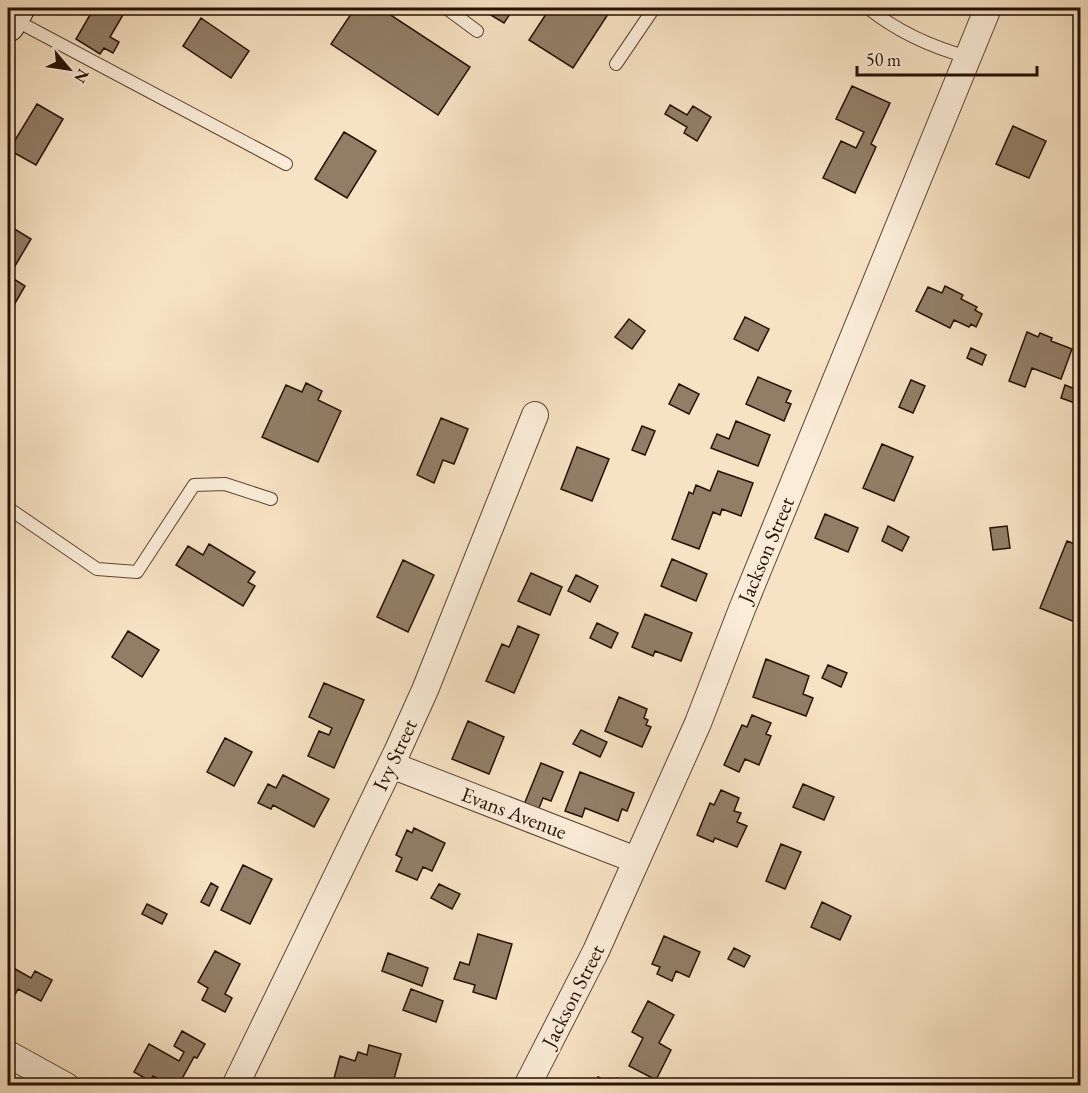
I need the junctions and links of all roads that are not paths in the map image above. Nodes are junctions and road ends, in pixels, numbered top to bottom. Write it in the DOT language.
graph roads {
  1 [pos="446,8"];
  2 [pos="654,8"];
  3 [pos="868,8"];
  4 [pos="988,8"];
  5 [pos="12,17"];
  6 [pos="477,31"];
  7 [pos="968,57"];
  8 [pos="616,64"];
  9 [pos="286,164"];
  10 [pos="535,415"];
  11 [pos="272,499"];
  12 [pos="8,508"];
  13 [pos="391,765"];
  14 [pos="636,860"];
  15 [pos="8,1054"];
  16 [pos="66,1086"];
  17 [pos="235,1086"];
  18 [pos="527,1086"];
  1 -- 6 [label="lane"];
  2 -- 8 [label="lane"];
  3 -- 7 [label="lane"];
  4 -- 7 [label="street, Jackson Street"];
  5 -- 9 [label="lane"];
  7 -- 14 [label="street, Jackson Street"];
  10 -- 13 [label="street, Ivy Street"];
  11 -- 12 [label="lane"];
  13 -- 14 [label="street, Evans Avenue"];
  13 -- 17 [label="street, Ivy Street"];
  14 -- 18 [label="street, Jackson Street"];
  15 -- 16 [label="street"];
}
